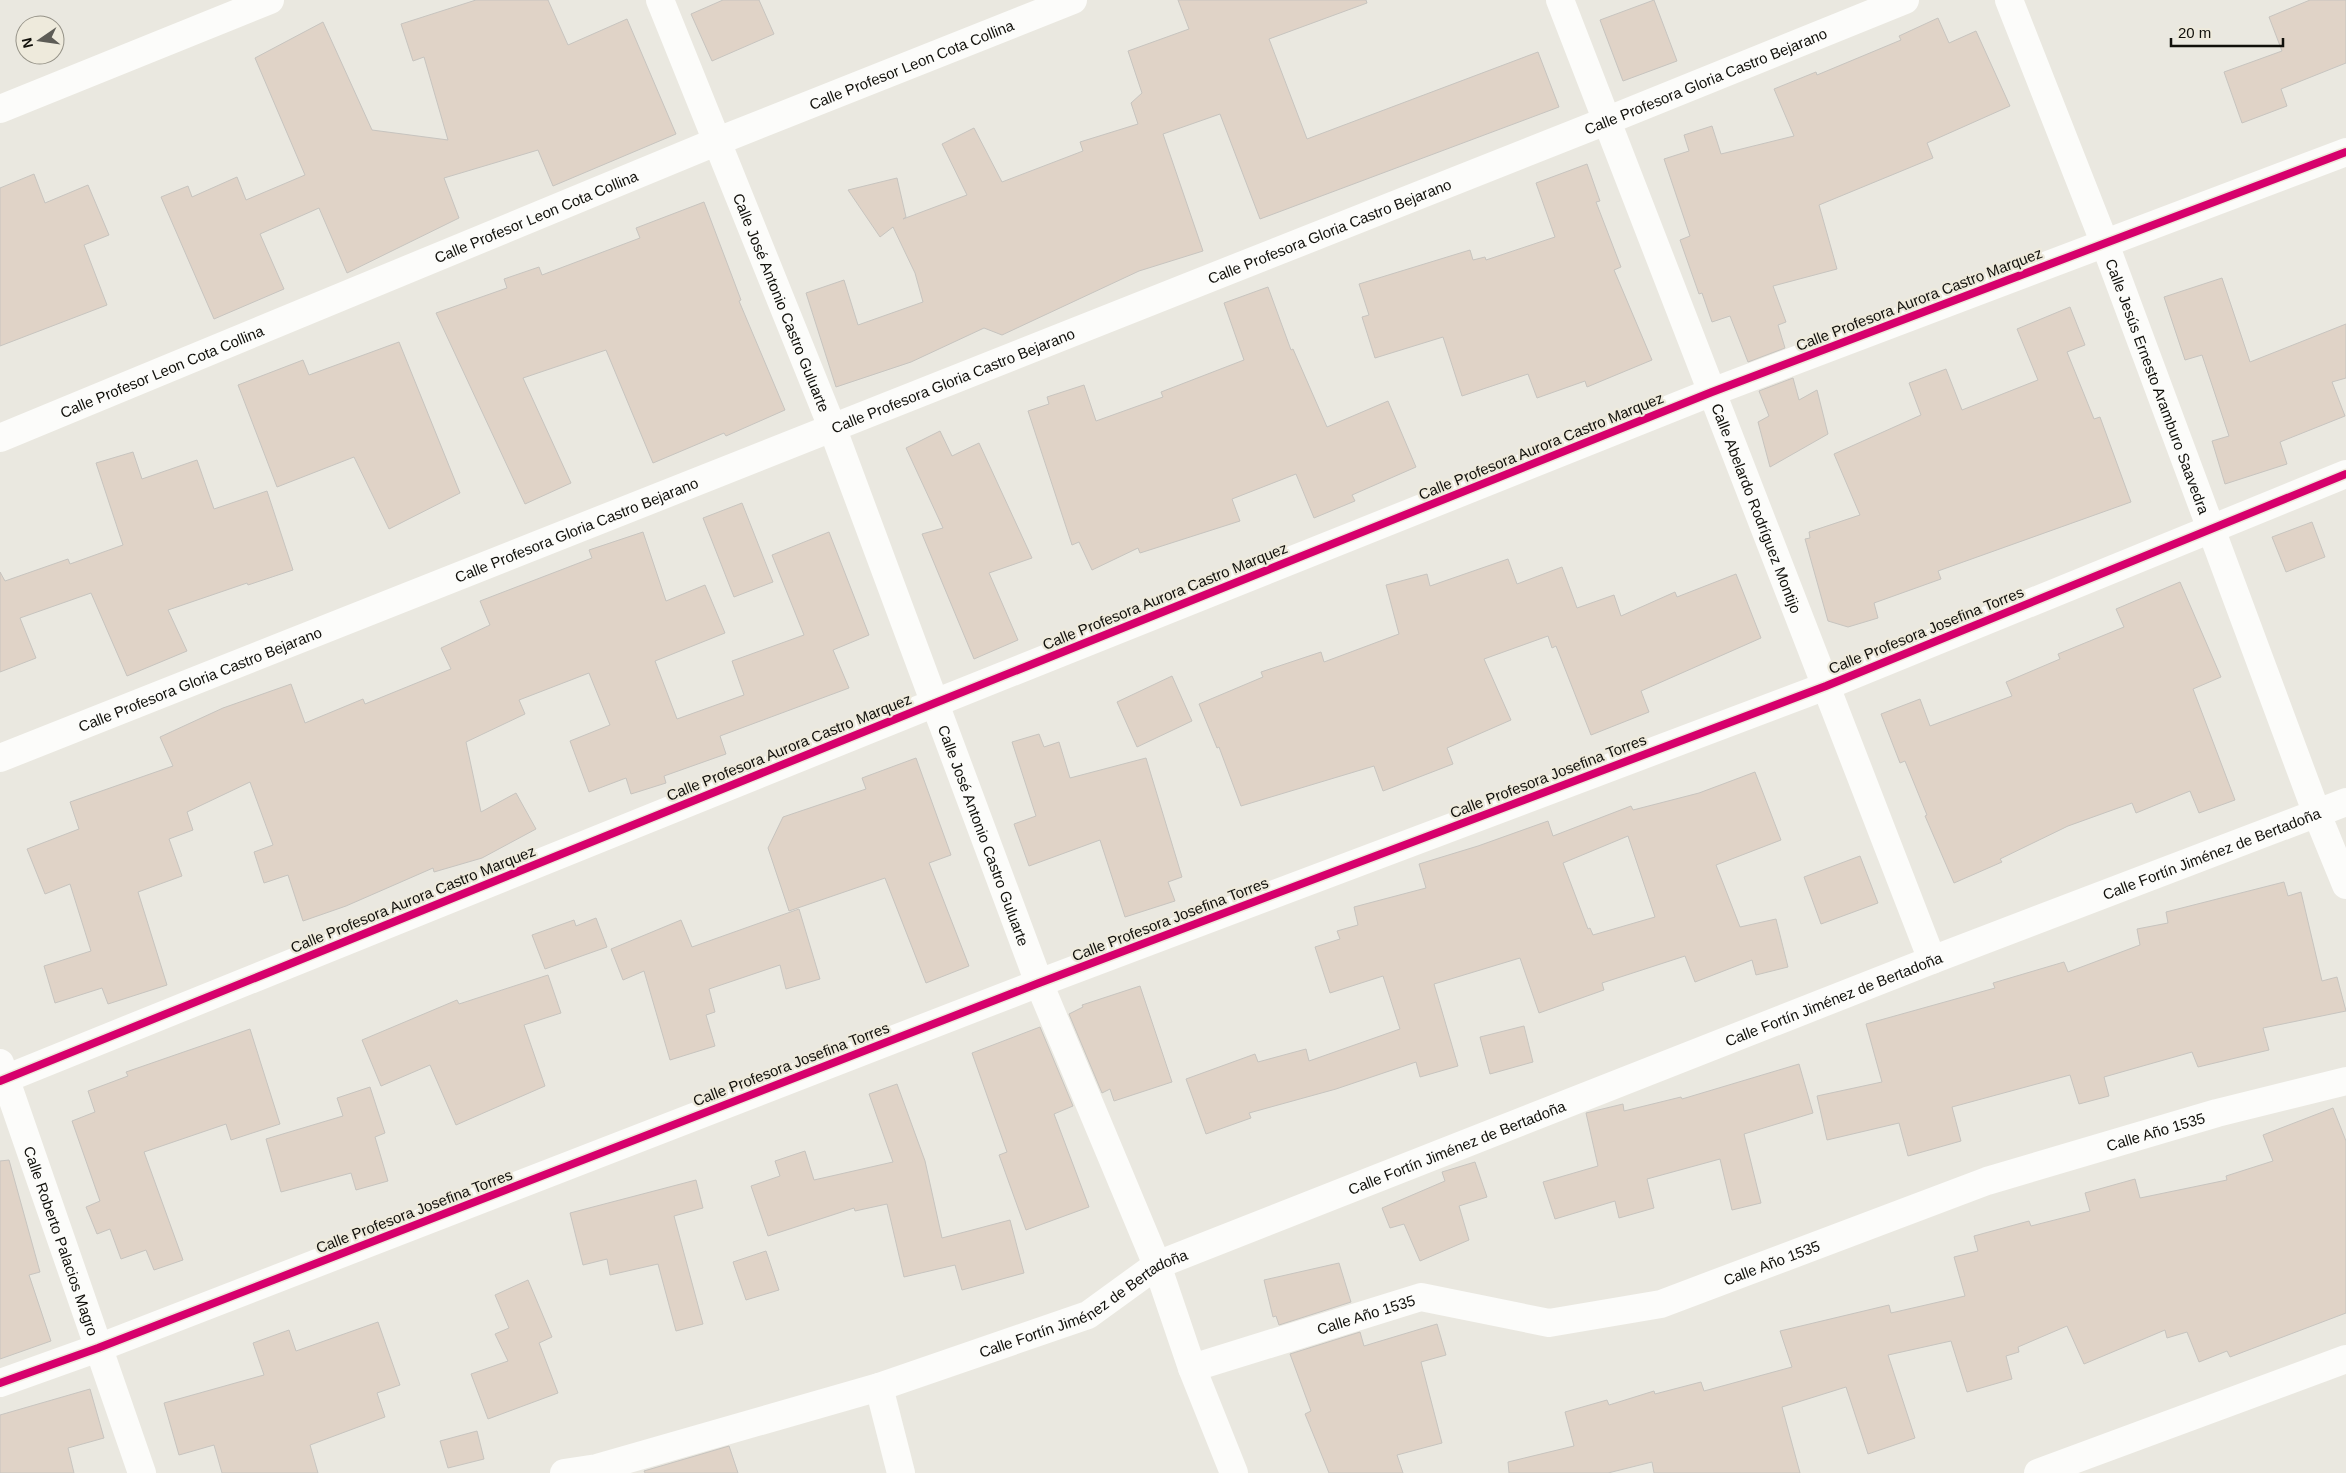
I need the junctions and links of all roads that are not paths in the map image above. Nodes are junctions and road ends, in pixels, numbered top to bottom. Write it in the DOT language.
graph roads {
  1 [pos="270,0"];
  2 [pos="660,0"];
  3 [pos="1073,0"];
  4 [pos="1560,0"];
  5 [pos="1905,0"];
  6 [pos="2009,0"];
  7 [pos="0,109"];
  8 [pos="1606,122"];
  9 [pos="718,141"];
  10 [pos="2346,152"];
  11 [pos="2105,244"];
  12 [pos="1712,392"];
  13 [pos="832,427"];
  14 [pos="0,438"];
  15 [pos="2346,474"];
  16 [pos="2211,528"];
  17 [pos="1826,686"];
  18 [pos="935,703"];
  19 [pos="0,758"];
  20 [pos="2346,802"];
  21 [pos="2317,814"];
  22 [pos="2346,885"];
  23 [pos="1932,960"];
  24 [pos="1040,983"];
  25 [pos="2,1074"];
  26 [pos="2346,1081"];
  27 [pos="1157,1265"];
  28 [pos="98,1348"];
  29 [pos="2346,1359"];
  30 [pos="1192,1368"];
  31 [pos="0,1383"];
  32 [pos="879,1387"];
  33 [pos="598,1470"];
  34 [pos="142,1473"];
  35 [pos="564,1473"];
  36 [pos="900,1473"];
  37 [pos="1234,1473"];
  38 [pos="2038,1473"];
  1 -- 7 [label="street"];
  2 -- 9 [label="street, Calle José Antonio Castro Guluarte"];
  3 -- 9 [label="street, Calle Profesor Leon Cota Collina"];
  4 -- 8 [label="street, Calle Abelardo Rodríguez Montijo"];
  5 -- 8 [label="street, Calle Profesora Gloria Castro Bejarano"];
  6 -- 11 [label="street, Calle Jesús Ernesto Aramburo Saavedra"];
  8 -- 12 [label="street, Calle Abelardo Rodríguez Montijo"];
  8 -- 13 [label="street, Calle Profesora Gloria Castro Bejarano"];
  9 -- 13 [label="street, Calle José Antonio Castro Guluarte"];
  9 -- 14 [label="street, Calle Profesor Leon Cota Collina"];
  10 -- 11 [label="street, Calle Profesora Aurora Castro Marquez"];
  11 -- 12 [label="street, Calle Profesora Aurora Castro Marquez"];
  11 -- 16 [label="street, Calle Jesús Ernesto Aramburo Saavedra"];
  12 -- 17 [label="street, Calle Abelardo Rodríguez Montijo"];
  12 -- 18 [label="street, Calle Profesora Aurora Castro Marquez"];
  13 -- 18 [label="street, Calle José Antonio Castro Guluarte"];
  13 -- 19 [label="street, Calle Profesora Gloria Castro Bejarano"];
  15 -- 16 [label="street, Calle Profesora Josefina Torres"];
  16 -- 17 [label="street, Calle Profesora Josefina Torres"];
  16 -- 21 [label="street, Calle Jesús Ernesto Aramburo Saavedra"];
  17 -- 23 [label="street, Calle Abelardo Rodríguez Montijo"];
  17 -- 24 [label="street, Calle Profesora Josefina Torres"];
  18 -- 24 [label="street, Calle José Antonio Castro Guluarte"];
  18 -- 25 [label="street, Calle Profesora Aurora Castro Marquez"];
  20 -- 21 [label="street, Calle Fortín Jiménez de Bertadoña"];
  21 -- 22 [label="street, Calle Jesús Ernesto Aramburo Saavedra"];
  21 -- 23 [label="street, Calle Fortín Jiménez de Bertadoña"];
  23 -- 27 [label="street, Calle Fortín Jiménez de Bertadoña"];
  24 -- 27 [label="street, Calle José Antonio Castro Guluarte"];
  24 -- 28 [label="street, Calle Profesora Josefina Torres"];
  25 -- 28 [label="street, Calle Roberto Palacios Magro"];
  26 -- 30 [label="street, Calle Año 1535"];
  27 -- 30 [label="street, Calle José Antonio Castro Guluarte"];
  27 -- 32 [label="street, Calle Fortín Jiménez de Bertadoña"];
  28 -- 31 [label="street, Calle Profesora Josefina Torres"];
  28 -- 34 [label="street, Calle Roberto Palacios Magro"];
  29 -- 38 [label="street"];
  30 -- 37 [label="street, Calle José Antonio Castro Guluarte"];
  32 -- 33 [label="street, Calle Fortín Jiménez de Bertadoña"];
  32 -- 36 [label="street"];
  33 -- 35 [label="street, Calle Fortín Jiménez de Bertadoña"];
}
